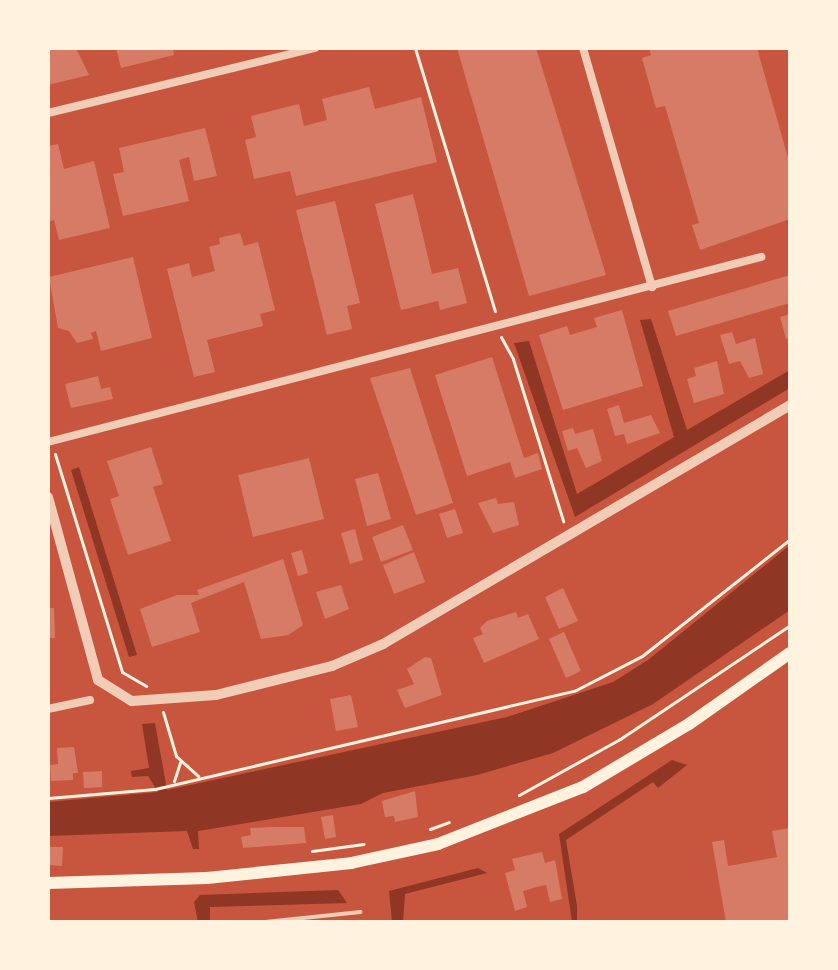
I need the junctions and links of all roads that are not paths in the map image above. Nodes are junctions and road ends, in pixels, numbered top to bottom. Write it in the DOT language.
graph roads {
  1 [pos="315,48"];
  2 [pos="583,48"];
  3 [pos="48,113"];
  4 [pos="761,257"];
  5 [pos="652,287"];
  6 [pos="790,405"];
  7 [pos="50,442"];
  8 [pos="48,497"];
  9 [pos="790,653"];
  10 [pos="90,700"];
  11 [pos="48,709"];
  12 [pos="48,883"];
  13 [pos="360,912"];
  14 [pos="265,922"];
  1 -- 3 [label="street"];
  2 -- 5 [label="street"];
  4 -- 5 [label="street"];
  5 -- 7 [label="street"];
  6 -- 8 [label="street"];
  9 -- 12 [label="main road"];
  10 -- 11 [label="street"];
  13 -- 14 [label="lane"];
}
